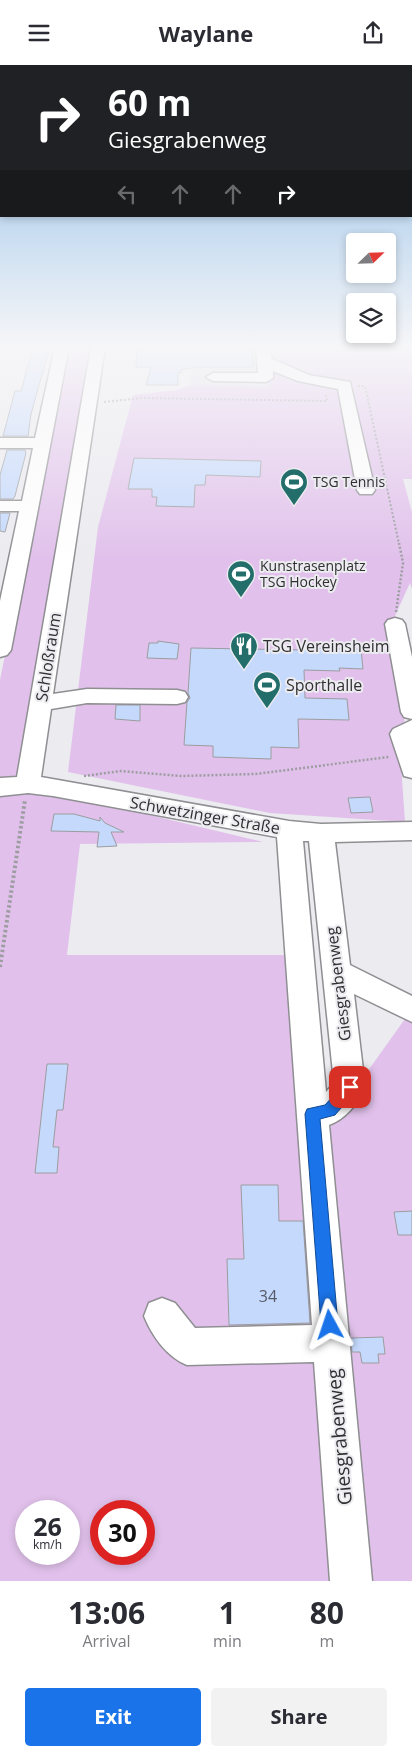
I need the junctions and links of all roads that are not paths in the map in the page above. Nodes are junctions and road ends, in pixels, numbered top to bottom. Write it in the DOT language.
graph roads {
  1 [pos="48,418"];
  2 [pos="86,418"];
  3 [pos="352,418"];
  4 [pos="0,443"];
  5 [pos="43,443"];
  6 [pos="366,490"];
  7 [pos="0,506"];
  8 [pos="29,506"];
  9 [pos="7,582"];
  10 [pos="395,624"];
  11 [pos="0,650"];
  12 [pos="177,697"];
  13 [pos="40,704"];
  14 [pos="412,712"];
  15 [pos="412,728"];
  16 [pos="409,763"];
  17 [pos="28,784"];
  18 [pos="0,787"];
  19 [pos="289,830"];
  20 [pos="412,831"];
  21 [pos="321,833"];
  22 [pos="336,971"];
  23 [pos="412,1010"];
  24 [pos="312,1114"];
  25 [pos="162,1316"];
  26 [pos="331,1343"];
  27 [pos="351,1581"];
  1 -- 5 [label="street"];
  2 -- 13 [label="street, Schloßraum"];
  3 -- 6 [label="street"];
  4 -- 5 [label="street"];
  5 -- 8 [label="street"];
  7 -- 8 [label="street"];
  8 -- 9 [label="street"];
  9 -- 11 [label="street"];
  10 -- 14 [label="street"];
  12 -- 13 [label="street"];
  13 -- 17 [label="street, Schloßraum"];
  15 -- 16 [label="street"];
  17 -- 18 [label="street, Schwetzinger Straße"];
  17 -- 19 [label="street, Schwetzinger Straße"];
  19 -- 21 [label="street, Schwetzinger Straße"];
  19 -- 24 [label="street, Giesgrabenweg"];
  20 -- 21 [label="street, Schwetzinger Straße"];
  21 -- 22 [label="street, Giesgrabenweg"];
  22 -- 23 [label="street"];
  22 -- 24 [label="street, Giesgrabenweg"];
  24 -- 26 [label="street, Giesgrabenweg"];
  25 -- 26 [label="street"];
  26 -- 27 [label="street, Giesgrabenweg"];
}
